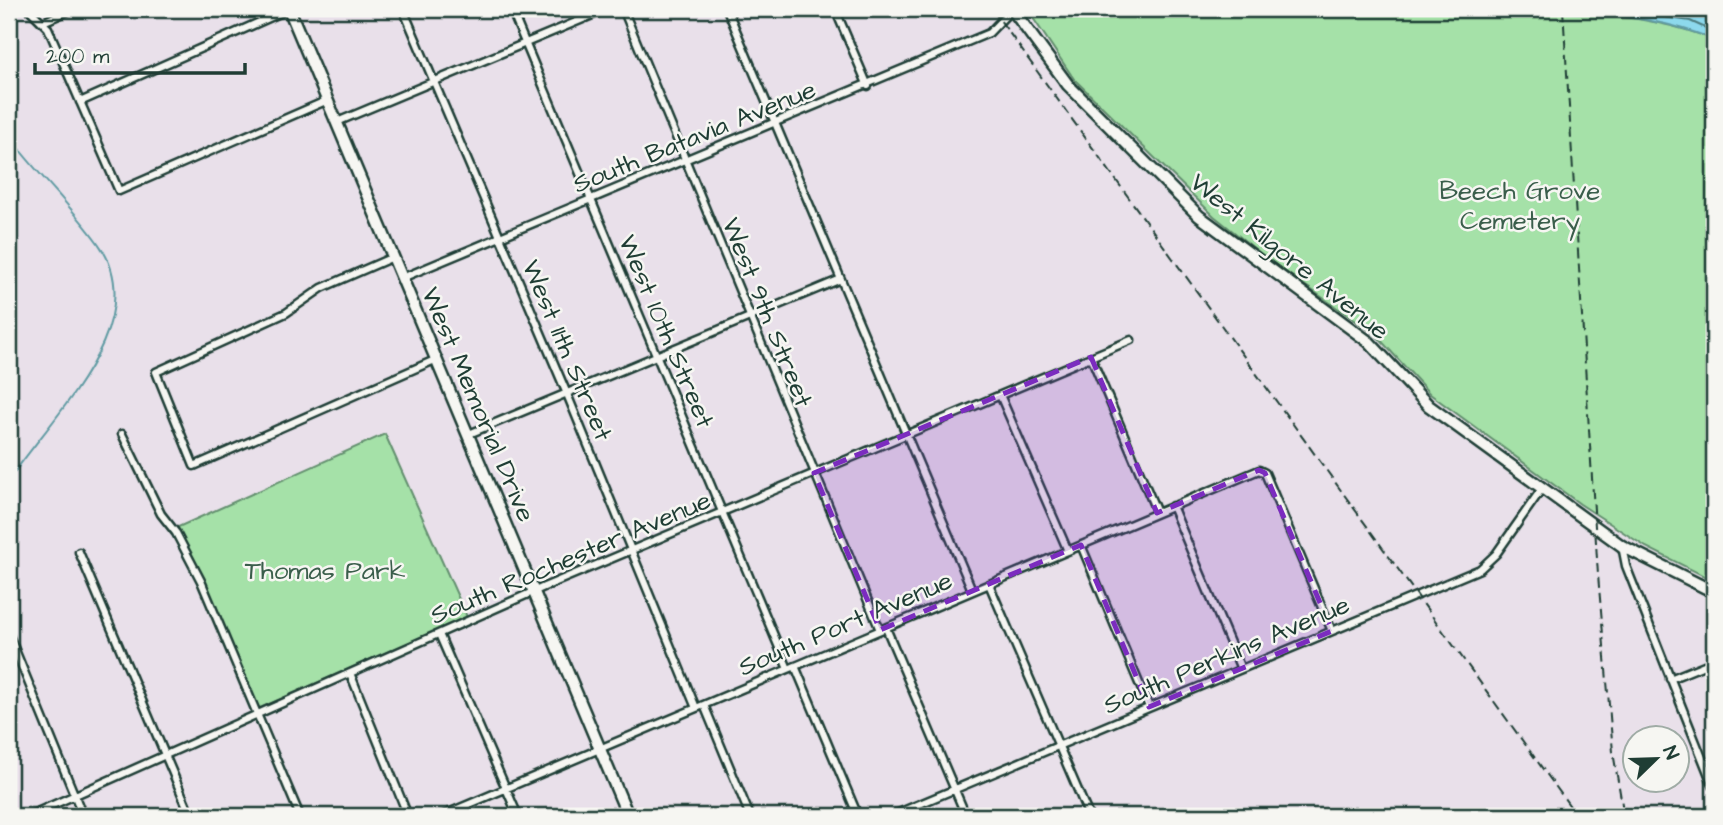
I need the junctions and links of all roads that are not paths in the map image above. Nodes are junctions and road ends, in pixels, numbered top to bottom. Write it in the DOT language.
graph roads {
  1 [pos="30,9"];
  2 [pos="73,9"];
  3 [pos="289,9"];
  4 [pos="403,9"];
  5 [pos="511,9"];
  6 [pos="607,9"];
  7 [pos="623,9"];
  8 [pos="727,9"];
  9 [pos="835,9"];
  10 [pos="1012,9"];
  11 [pos="43,22"];
  12 [pos="525,43"];
  13 [pos="433,82"];
  14 [pos="868,86"];
  15 [pos="328,100"];
  16 [pos="80,102"];
  17 [pos="337,122"];
  18 [pos="776,123"];
  19 [pos="685,160"];
  20 [pos="591,199"];
  21 [pos="499,238"];
  22 [pos="393,257"];
  23 [pos="402,278"];
  24 [pos="841,279"];
  25 [pos="749,318"];
  26 [pos="1131,340"];
  27 [pos="657,357"];
  28 [pos="1091,357"];
  29 [pos="437,359"];
  30 [pos="567,394"];
  31 [pos="1000,395"];
  32 [pos="122,434"];
  33 [pos="468,434"];
  34 [pos="907,435"];
  35 [pos="814,473"];
  36 [pos="1543,487"];
  37 [pos="1172,506"];
  38 [pos="722,513"];
  39 [pos="1157,513"];
  40 [pos="1081,545"];
  41 [pos="1622,546"];
  42 [pos="632,551"];
  43 [pos="1068,551"];
  44 [pos="79,552"];
  45 [pos="989,584"];
  46 [pos="972,590"];
  47 [pos="536,591"];
  48 [pos="1714,592"];
  49 [pos="883,629"];
  50 [pos="1332,631"];
  51 [pos="439,634"];
  52 [pos="9,635"];
  53 [pos="1714,661"];
  54 [pos="791,667"];
  55 [pos="1241,669"];
  56 [pos="350,673"];
  57 [pos="1670,679"];
  58 [pos="704,705"];
  59 [pos="696,708"];
  60 [pos="1149,708"];
  61 [pos="257,714"];
  62 [pos="1058,746"];
  63 [pos="600,748"];
  64 [pos="165,756"];
  65 [pos="1713,783"];
  66 [pos="506,788"];
  67 [pos="954,790"];
  68 [pos="75,796"];
  69 [pos="28,816"];
  70 [pos="83,816"];
  71 [pos="191,816"];
  72 [pos="300,816"];
  73 [pos="408,816"];
  74 [pos="440,816"];
  75 [pos="517,816"];
  76 [pos="628,816"];
  77 [pos="750,816"];
  78 [pos="858,816"];
  79 [pos="891,816"];
  80 [pos="966,816"];
  81 [pos="1089,816"];
  1 -- 11 [label="street"];
  2 -- 11 [label="street"];
  3 -- 15 [label="main road, West Memorial Drive"];
  3 -- 16 [label="street"];
  4 -- 13 [label="street, West 11th Street"];
  5 -- 12 [label="street, West 10th Street"];
  6 -- 12 [label="street"];
  7 -- 19 [label="street, West 9th Street"];
  8 -- 18 [label="street"];
  9 -- 14 [label="street"];
  10 -- 14 [label="street, South Batavia Avenue"];
  10 -- 36 [label="main road, West Kilgore Avenue"];
  11 -- 16 [label="street"];
  12 -- 13 [label="street"];
  12 -- 20 [label="street, West 10th Street"];
  13 -- 17 [label="street"];
  13 -- 21 [label="street, West 11th Street"];
  14 -- 18 [label="street, South Batavia Avenue"];
  15 -- 16 [label="street"];
  15 -- 17 [label="main road, West Memorial Drive"];
  17 -- 22 [label="main road, West Memorial Drive"];
  18 -- 19 [label="street, South Batavia Avenue"];
  18 -- 24 [label="street"];
  19 -- 20 [label="street, South Batavia Avenue"];
  19 -- 25 [label="street, West 9th Street"];
  20 -- 21 [label="street, South Batavia Avenue"];
  20 -- 27 [label="street, West 10th Street"];
  21 -- 23 [label="street, South Batavia Avenue"];
  21 -- 30 [label="street, West 11th Street"];
  22 -- 23 [label="main road, West Memorial Drive"];
  22 -- 29 [label="street"];
  23 -- 29 [label="main road, West Memorial Drive"];
  24 -- 25 [label="street"];
  24 -- 34 [label="street"];
  25 -- 27 [label="street"];
  25 -- 35 [label="street, West 9th Street"];
  26 -- 28 [label="street, South Rochester Avenue"];
  27 -- 30 [label="street"];
  27 -- 38 [label="street, West 10th Street"];
  28 -- 31 [label="street, South Rochester Avenue"];
  28 -- 39 [label="street"];
  29 -- 33 [label="main road, West Memorial Drive"];
  30 -- 33 [label="street"];
  30 -- 42 [label="street, West 11th Street"];
  31 -- 34 [label="street, South Rochester Avenue"];
  31 -- 43 [label="street"];
  32 -- 61 [label="street"];
  33 -- 47 [label="main road, West Memorial Drive"];
  34 -- 35 [label="street, South Rochester Avenue"];
  34 -- 46 [label="street"];
  35 -- 38 [label="street, South Rochester Avenue"];
  35 -- 49 [label="street, West 9th Street"];
  36 -- 41 [label="main road, West Kilgore Avenue"];
  36 -- 50 [label="street, South Perkins Avenue"];
  37 -- 39 [label="street, South Port Avenue"];
  37 -- 50 [label="street, South Port Avenue"];
  37 -- 55 [label="street"];
  38 -- 42 [label="street, South Rochester Avenue"];
  38 -- 54 [label="street, West 10th Street"];
  39 -- 40 [label="street, South Port Avenue"];
  40 -- 43 [label="street, South Port Avenue"];
  40 -- 60 [label="street"];
  41 -- 48 [label="main road, West Kilgore Avenue"];
  41 -- 57 [label="street"];
  42 -- 47 [label="street, South Rochester Avenue"];
  42 -- 59 [label="street, West 11th Street"];
  43 -- 45 [label="street, South Port Avenue"];
  44 -- 64 [label="street"];
  45 -- 46 [label="street, South Port Avenue"];
  45 -- 62 [label="street"];
  46 -- 49 [label="street, South Port Avenue"];
  47 -- 51 [label="street, South Rochester Avenue"];
  47 -- 63 [label="main road, West Memorial Drive"];
  49 -- 54 [label="street, South Port Avenue"];
  49 -- 67 [label="street, West 9th Street"];
  50 -- 55 [label="street, South Perkins Avenue"];
  51 -- 56 [label="street, South Rochester Avenue"];
  51 -- 66 [label="street"];
  52 -- 68 [label="street"];
  53 -- 57 [label="street"];
  54 -- 58 [label="street, South Port Avenue"];
  54 -- 78 [label="street, West 10th Street"];
  55 -- 60 [label="street, South Perkins Avenue"];
  56 -- 61 [label="street, South Rochester Avenue"];
  56 -- 73 [label="street"];
  57 -- 65 [label="street"];
  58 -- 59 [label="street, South Port Avenue"];
  58 -- 77 [label="street"];
  59 -- 63 [label="street, South Port Avenue"];
  60 -- 62 [label="street, South Perkins Avenue"];
  61 -- 64 [label="street, South Rochester Avenue"];
  61 -- 72 [label="street"];
  62 -- 67 [label="street, South Perkins Avenue"];
  62 -- 81 [label="street"];
  63 -- 66 [label="street, South Port Avenue"];
  63 -- 76 [label="main road, West Memorial Drive"];
  64 -- 68 [label="street, South Rochester Avenue"];
  64 -- 71 [label="street"];
  66 -- 74 [label="street, South Port Avenue"];
  66 -- 75 [label="street"];
  67 -- 79 [label="street, South Perkins Avenue"];
  67 -- 80 [label="street, West 9th Street"];
  68 -- 69 [label="street, South Rochester Avenue"];
  68 -- 70 [label="street"];
}
